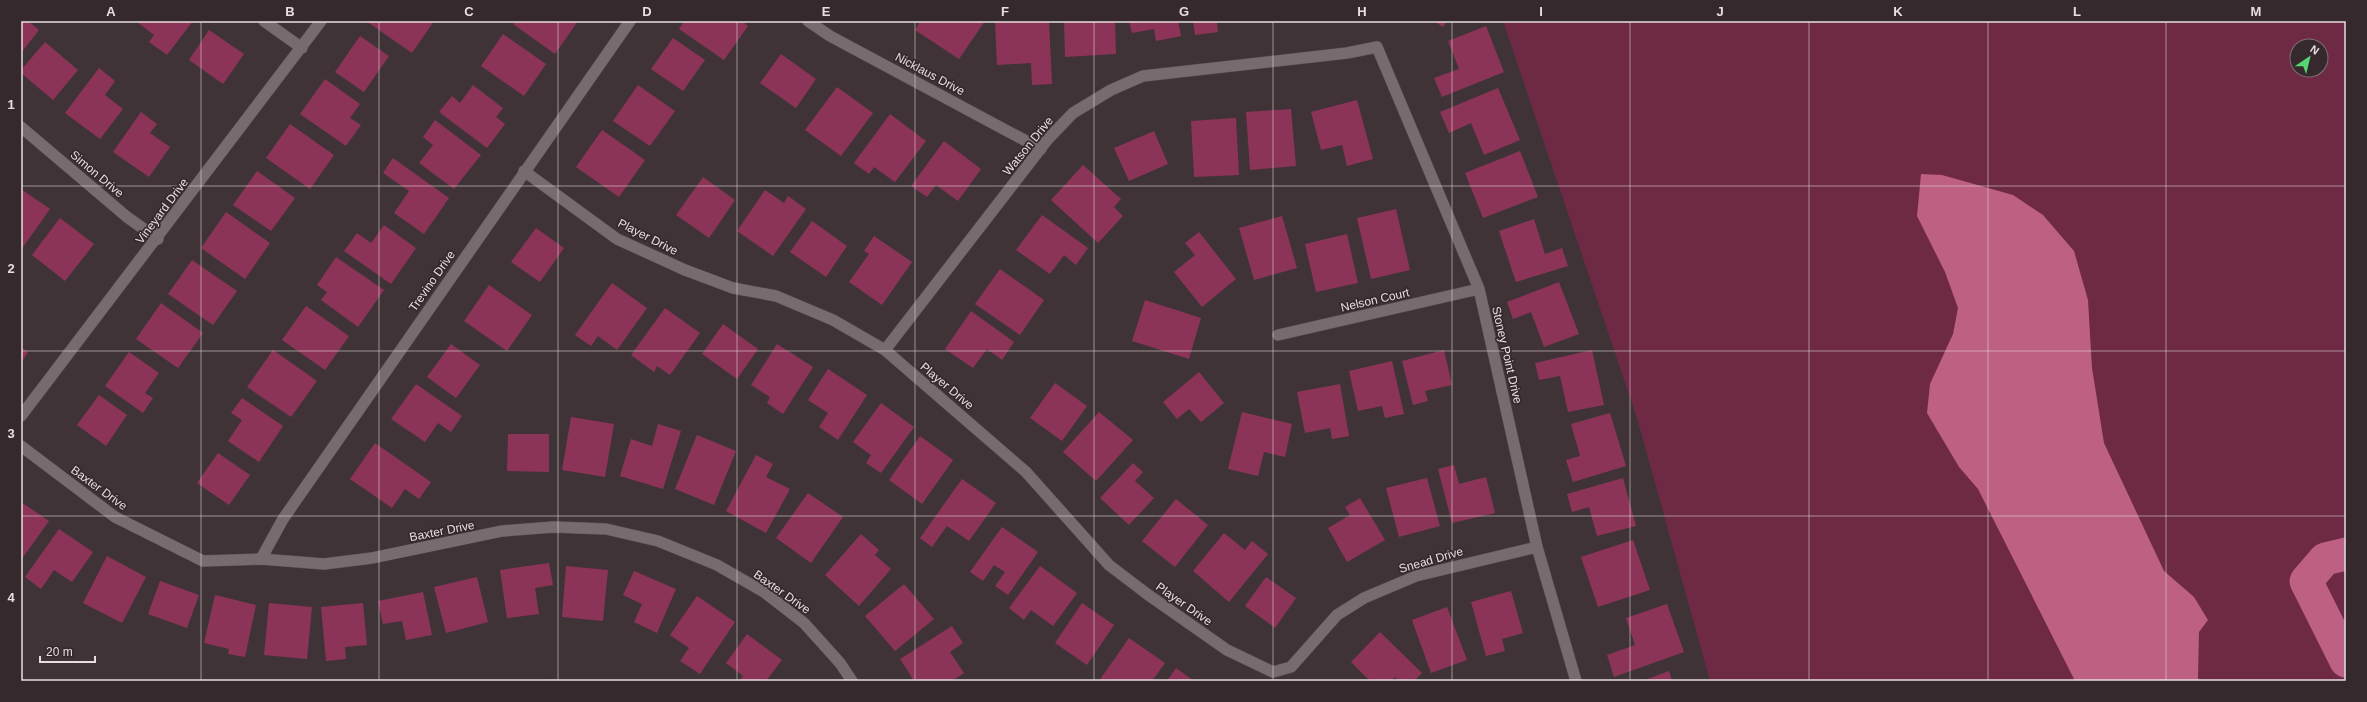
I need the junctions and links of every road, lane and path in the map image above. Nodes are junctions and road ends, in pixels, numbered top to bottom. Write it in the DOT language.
graph roads {
  1 [pos="264,21"];
  2 [pos="321,21"];
  3 [pos="630,21"];
  4 [pos="808,21"];
  5 [pos="1377,47"];
  6 [pos="302,48"];
  7 [pos="21,127"];
  8 [pos="1041,149"];
  9 [pos="524,171"];
  10 [pos="158,239"];
  11 [pos="1479,289"];
  12 [pos="1278,335"];
  13 [pos="885,350"];
  14 [pos="21,416"];
  15 [pos="21,446"];
  16 [pos="1538,547"];
  17 [pos="261,559"];
  18 [pos="1307,651"];
  19 [pos="852,681"];
  20 [pos="1576,681"];
  1 -- 6 [label="street"];
  2 -- 6 [label="street, Vineyard Drive"];
  3 -- 9 [label="street, Trevino Drive"];
  4 -- 8 [label="street, Nicklaus Drive"];
  5 -- 8 [label="street, Watson Drive"];
  5 -- 11 [label="street, Stoney Point Drive"];
  6 -- 10 [label="street, Vineyard Drive"];
  7 -- 10 [label="street, Simon Drive"];
  8 -- 13 [label="street, Watson Drive"];
  9 -- 13 [label="street, Player Drive"];
  9 -- 17 [label="street, Trevino Drive"];
  10 -- 14 [label="street, Vineyard Drive"];
  11 -- 12 [label="street, Nelson Court"];
  11 -- 16 [label="street, Stoney Point Drive"];
  13 -- 18 [label="street, Player Drive"];
  15 -- 17 [label="street, Baxter Drive"];
  16 -- 18 [label="street, Snead Drive"];
  16 -- 20 [label="street, Stoney Point Drive"];
  17 -- 19 [label="street, Baxter Drive"];
}
